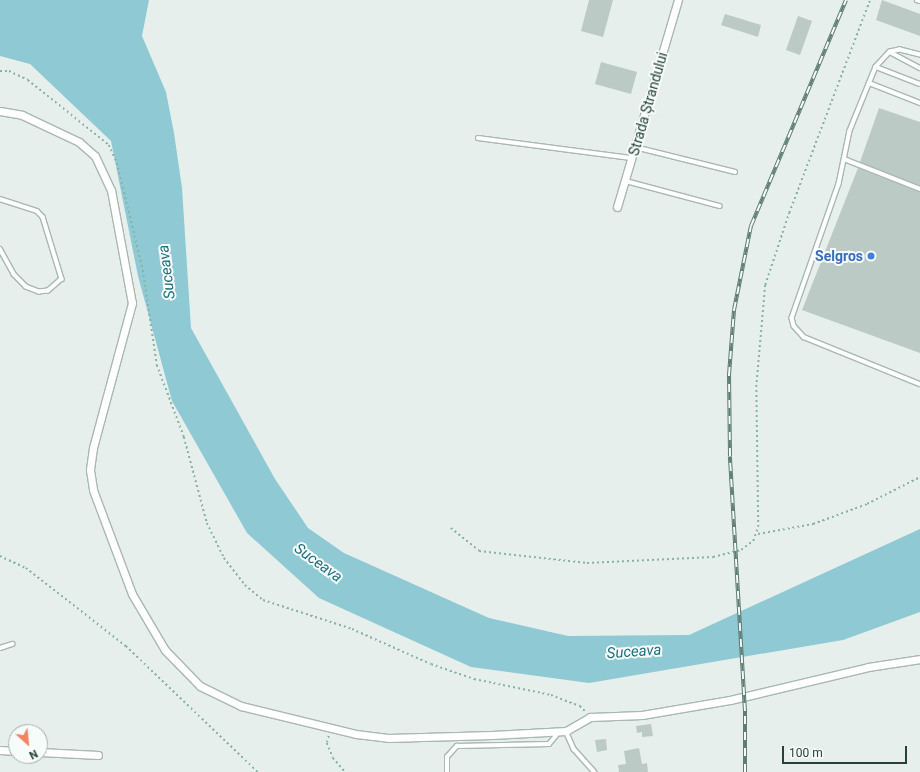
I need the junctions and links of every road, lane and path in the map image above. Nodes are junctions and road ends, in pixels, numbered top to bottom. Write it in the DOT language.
graph roads {
  1 [pos="678,0"];
  2 [pos="870,0"];
  3 [pos="917,0"];
  4 [pos="920,1"];
  5 [pos="890,52"];
  6 [pos="920,55"];
  7 [pos="876,67"];
  8 [pos="920,68"];
  9 [pos="0,71"];
  10 [pos="869,83"];
  11 [pos="920,84"];
  12 [pos="920,103"];
  13 [pos="0,111"];
  14 [pos="478,138"];
  15 [pos="636,147"];
  16 [pos="632,159"];
  17 [pos="844,159"];
  18 [pos="735,172"];
  19 [pos="626,181"];
  20 [pos="920,189"];
  21 [pos="0,198"];
  22 [pos="720,206"];
  23 [pos="618,207"];
  24 [pos="0,250"];
  25 [pos="920,384"];
  26 [pos="920,477"];
  27 [pos="451,528"];
  28 [pos="758,534"];
  29 [pos="0,556"];
  30 [pos="12,644"];
  31 [pos="0,648"];
  32 [pos="920,659"];
  33 [pos="590,717"];
  34 [pos="330,729"];
  35 [pos="562,731"];
  36 [pos="48,752"];
  37 [pos="98,755"];
  38 [pos="258,772"];
  39 [pos="345,772"];
  40 [pos="446,772"];
  41 [pos="595,772"];
  1 -- 15 [label="street, Strada Ștrandului"];
  2 -- 28 [label="path"];
  3 -- 4 [label="lane"];
  5 -- 6 [label="lane"];
  5 -- 7 [label="lane"];
  5 -- 8 [label="lane"];
  7 -- 10 [label="lane"];
  7 -- 11 [label="lane"];
  9 -- 33 [label="path"];
  10 -- 12 [label="lane"];
  10 -- 17 [label="lane"];
  13 -- 34 [label="street"];
  14 -- 16 [label="lane"];
  15 -- 16 [label="street, Strada Ștrandului"];
  15 -- 18 [label="lane"];
  16 -- 19 [label="street, Strada Ștrandului"];
  17 -- 20 [label="lane"];
  17 -- 25 [label="lane"];
  19 -- 22 [label="lane"];
  19 -- 23 [label="street, Strada Ștrandului"];
  21 -- 24 [label="lane"];
  26 -- 28 [label="path"];
  27 -- 28 [label="path"];
  29 -- 38 [label="path"];
  30 -- 31 [label="lane"];
  32 -- 33 [label="street"];
  33 -- 35 [label="street"];
  34 -- 35 [label="street"];
  34 -- 39 [label="path"];
  35 -- 40 [label="lane"];
  35 -- 41 [label="lane"];
  36 -- 37 [label="street"];
}
